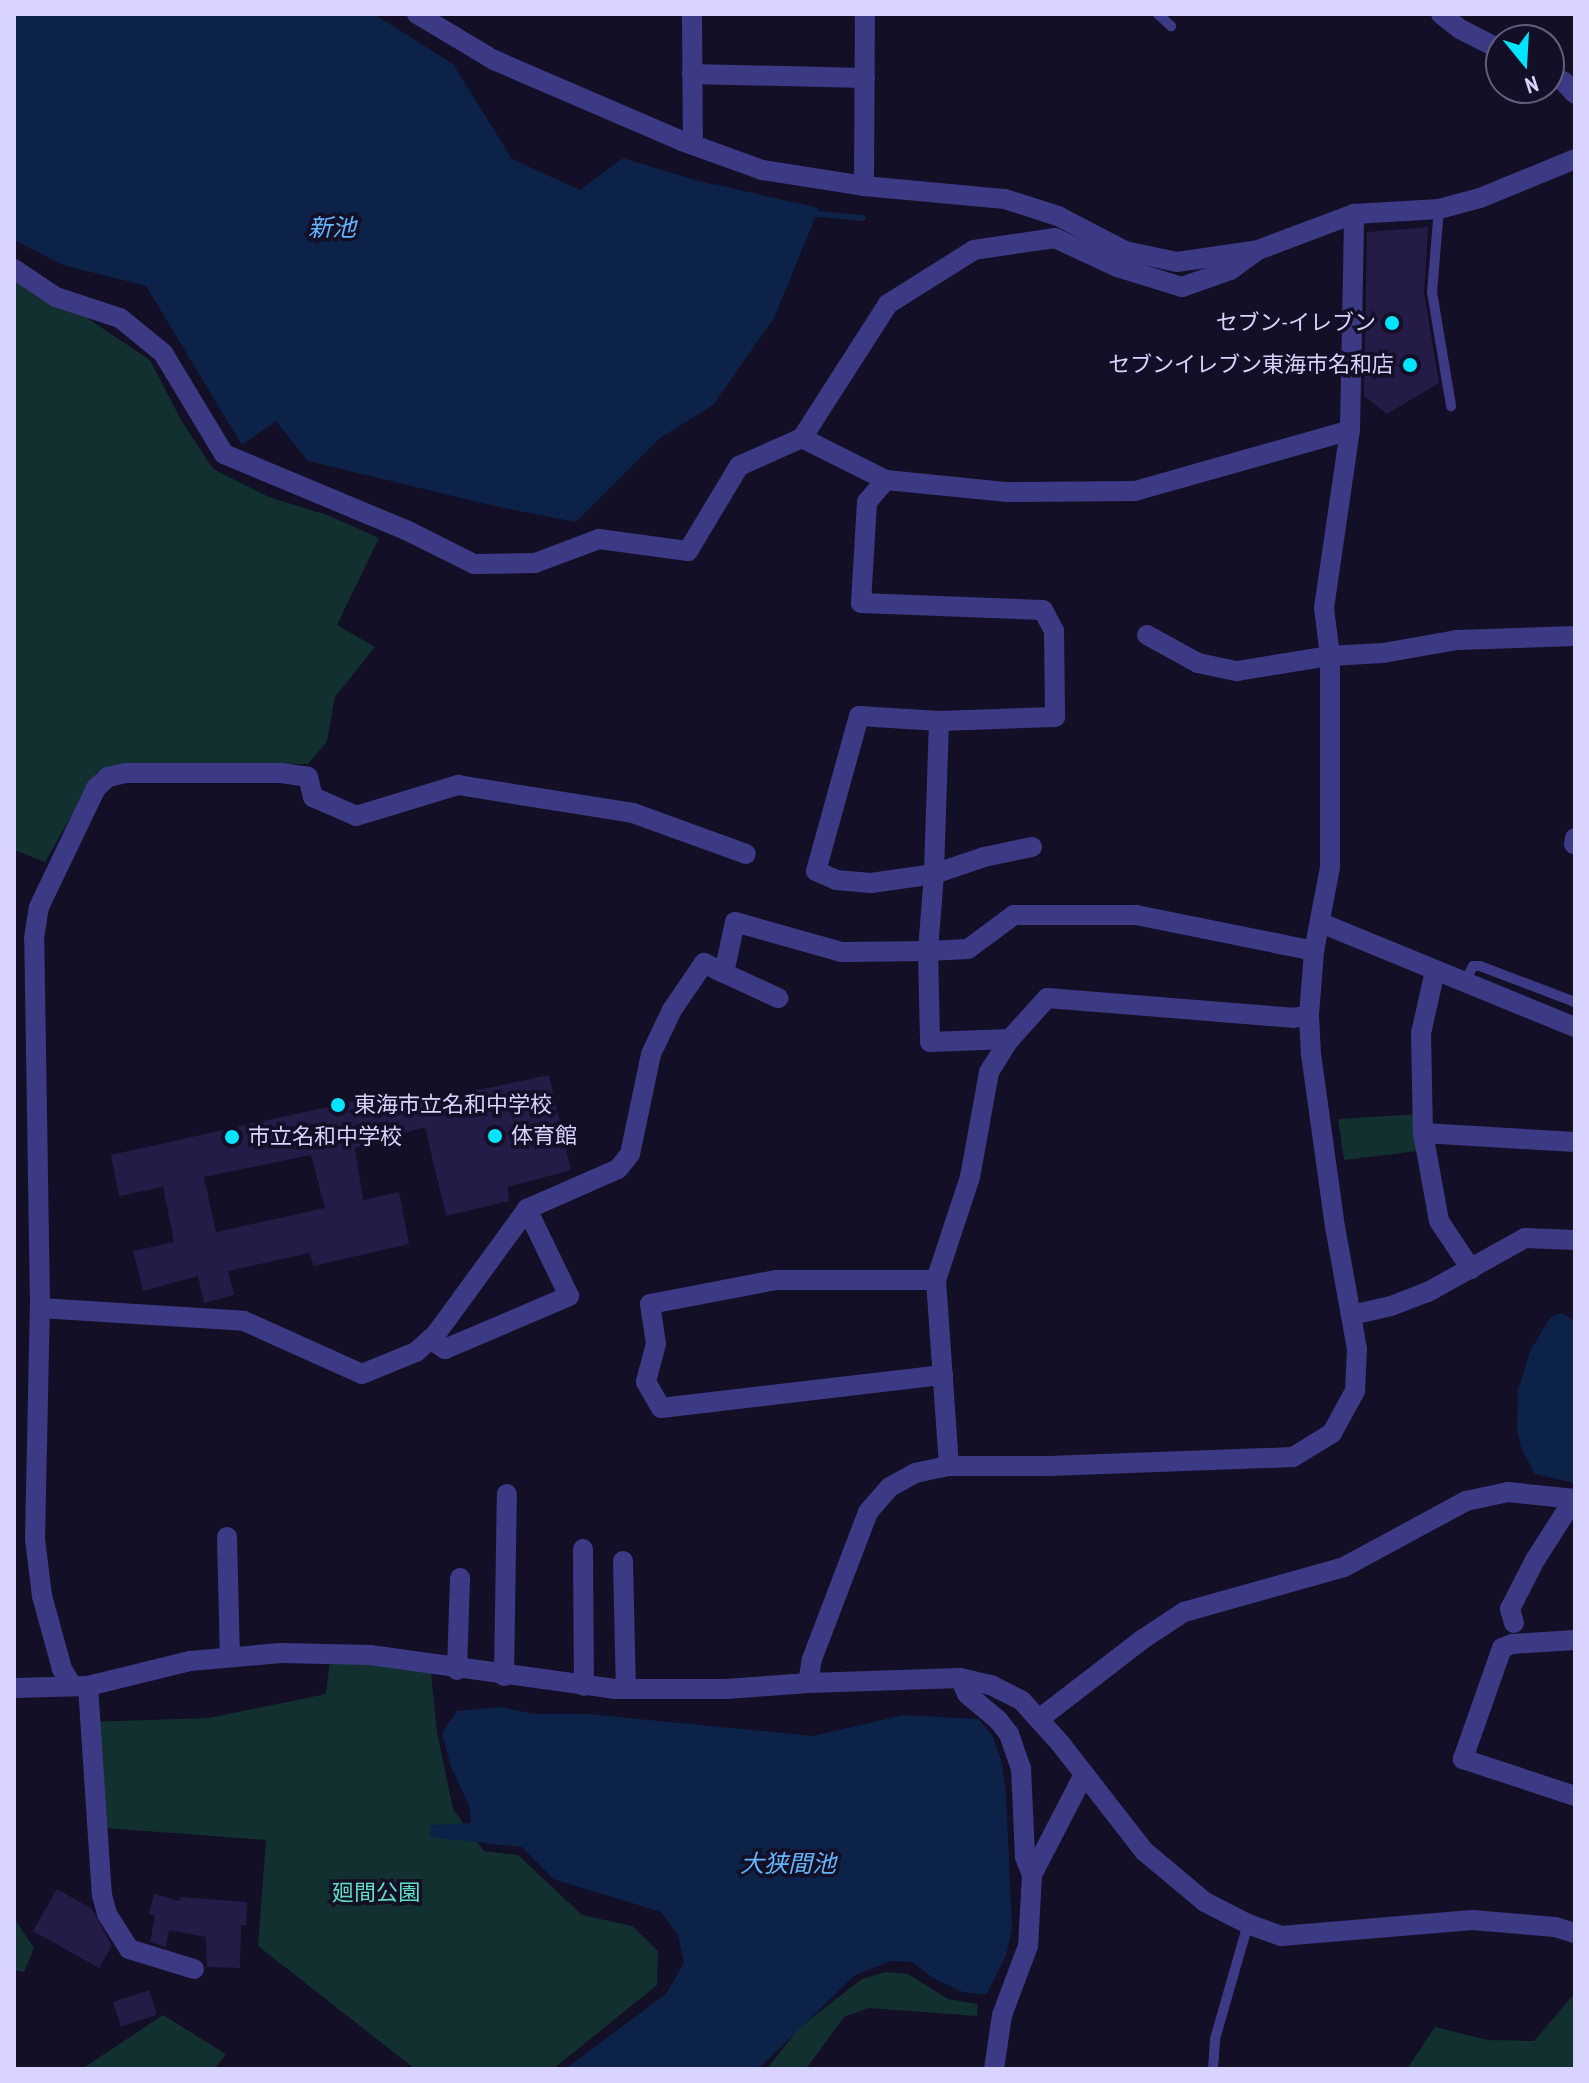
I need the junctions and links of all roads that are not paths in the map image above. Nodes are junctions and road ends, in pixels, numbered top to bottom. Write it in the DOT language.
graph roads {
  1 [pos="417,14"];
  2 [pos="692,14"];
  3 [pos="865,14"];
  4 [pos="1158,14"];
  5 [pos="1441,14"];
  6 [pos="1171,26"];
  7 [pos="1485,42"];
  8 [pos="692,74"];
  9 [pos="865,78"];
  10 [pos="693,145"];
  11 [pos="1575,159"];
  12 [pos="864,186"];
  13 [pos="1439,209"];
  14 [pos="1354,214"];
  15 [pos="1258,250"];
  16 [pos="14,269"];
  17 [pos="1451,406"];
  18 [pos="1350,430"];
  19 [pos="802,438"];
  20 [pos="886,480"];
  21 [pos="1147,635"];
  22 [pos="1575,636"];
  23 [pos="1330,656"];
  24 [pos="939,721"];
  25 [pos="1032,847"];
  26 [pos="746,854"];
  27 [pos="934,874"];
  28 [pos="1321,923"];
  29 [pos="928,951"];
  30 [pos="1314,951"];
  31 [pos="1435,971"];
  32 [pos="724,973"];
  33 [pos="1464,983"];
  34 [pos="778,998"];
  35 [pos="1575,1002"];
  36 [pos="1309,1015"];
  37 [pos="1575,1027"];
  38 [pos="1010,1039"];
  39 [pos="1423,1133"];
  40 [pos="1575,1142"];
  41 [pos="527,1209"];
  42 [pos="1575,1240"];
  43 [pos="1471,1269"];
  44 [pos="936,1280"];
  45 [pos="40,1308"];
  46 [pos="1352,1315"];
  47 [pos="430,1339"];
  48 [pos="943,1375"];
  49 [pos="949,1466"];
  50 [pos="507,1494"];
  51 [pos="1574,1499"];
  52 [pos="227,1537"];
  53 [pos="583,1549"];
  54 [pos="623,1561"];
  55 [pos="460,1578"];
  56 [pos="1514,1623"];
  57 [pos="1575,1640"];
  58 [pos="230,1657"];
  59 [pos="457,1670"];
  60 [pos="504,1676"];
  61 [pos="960,1678"];
  62 [pos="808,1683"];
  63 [pos="80,1685"];
  64 [pos="584,1686"];
  65 [pos="14,1688"];
  66 [pos="626,1689"];
  67 [pos="1039,1719"];
  68 [pos="1083,1776"];
  69 [pos="1575,1796"];
  70 [pos="1032,1875"];
  71 [pos="1248,1924"];
  72 [pos="1575,1933"];
  73 [pos="194,1969"];
  74 [pos="994,2069"];
  75 [pos="1213,2069"];
  1 -- 10 [label="street"];
  2 -- 8 [label="street"];
  3 -- 9 [label="street"];
  4 -- 6 [label="lane"];
  5 -- 7 [label="street"];
  8 -- 9 [label="street"];
  8 -- 10 [label="street"];
  9 -- 12 [label="street"];
  10 -- 12 [label="street"];
  11 -- 13 [label="street"];
  12 -- 15 [label="street"];
  13 -- 14 [label="street"];
  13 -- 17 [label="lane"];
  14 -- 15 [label="street"];
  14 -- 18 [label="street"];
  15 -- 19 [label="street"];
  16 -- 19 [label="street"];
  18 -- 20 [label="street"];
  18 -- 23 [label="street"];
  19 -- 20 [label="street"];
  20 -- 24 [label="street"];
  21 -- 23 [label="street"];
  22 -- 23 [label="street"];
  23 -- 28 [label="street"];
  24 -- 27 [label="street"];
  24 -- 27 [label="street"];
  25 -- 27 [label="street"];
  26 -- 45 [label="street"];
  27 -- 29 [label="street"];
  28 -- 30 [label="street"];
  28 -- 31 [label="street"];
  29 -- 30 [label="street"];
  29 -- 32 [label="street"];
  29 -- 38 [label="street"];
  30 -- 36 [label="street"];
  31 -- 33 [label="street"];
  31 -- 39 [label="street"];
  32 -- 34 [label="street"];
  32 -- 41 [label="street"];
  33 -- 35 [label="lane"];
  33 -- 37 [label="street"];
  36 -- 38 [label="street"];
  36 -- 46 [label="street"];
  38 -- 44 [label="street"];
  39 -- 40 [label="street"];
  39 -- 43 [label="street"];
  41 -- 47 [label="street"];
  41 -- 47 [label="street"];
  42 -- 43 [label="street"];
  43 -- 46 [label="street"];
  44 -- 48 [label="street"];
  44 -- 48 [label="street"];
  45 -- 47 [label="street"];
  45 -- 63 [label="street"];
  46 -- 49 [label="street"];
  48 -- 49 [label="street"];
  49 -- 62 [label="street"];
  50 -- 60 [label="street"];
  51 -- 56 [label="street"];
  51 -- 67 [label="street"];
  52 -- 58 [label="street"];
  53 -- 64 [label="street"];
  54 -- 66 [label="street"];
  55 -- 59 [label="street"];
  57 -- 69 [label="street"];
  58 -- 59 [label="street"];
  58 -- 63 [label="street"];
  59 -- 60 [label="street"];
  60 -- 64 [label="street"];
  61 -- 62 [label="street"];
  61 -- 67 [label="street"];
  61 -- 70 [label="street"];
  62 -- 66 [label="street"];
  63 -- 65 [label="street"];
  63 -- 73 [label="street"];
  64 -- 66 [label="street"];
  67 -- 68 [label="street"];
  68 -- 70 [label="street"];
  68 -- 71 [label="street"];
  70 -- 74 [label="street"];
  71 -- 72 [label="street"];
  71 -- 75 [label="lane"];
}
